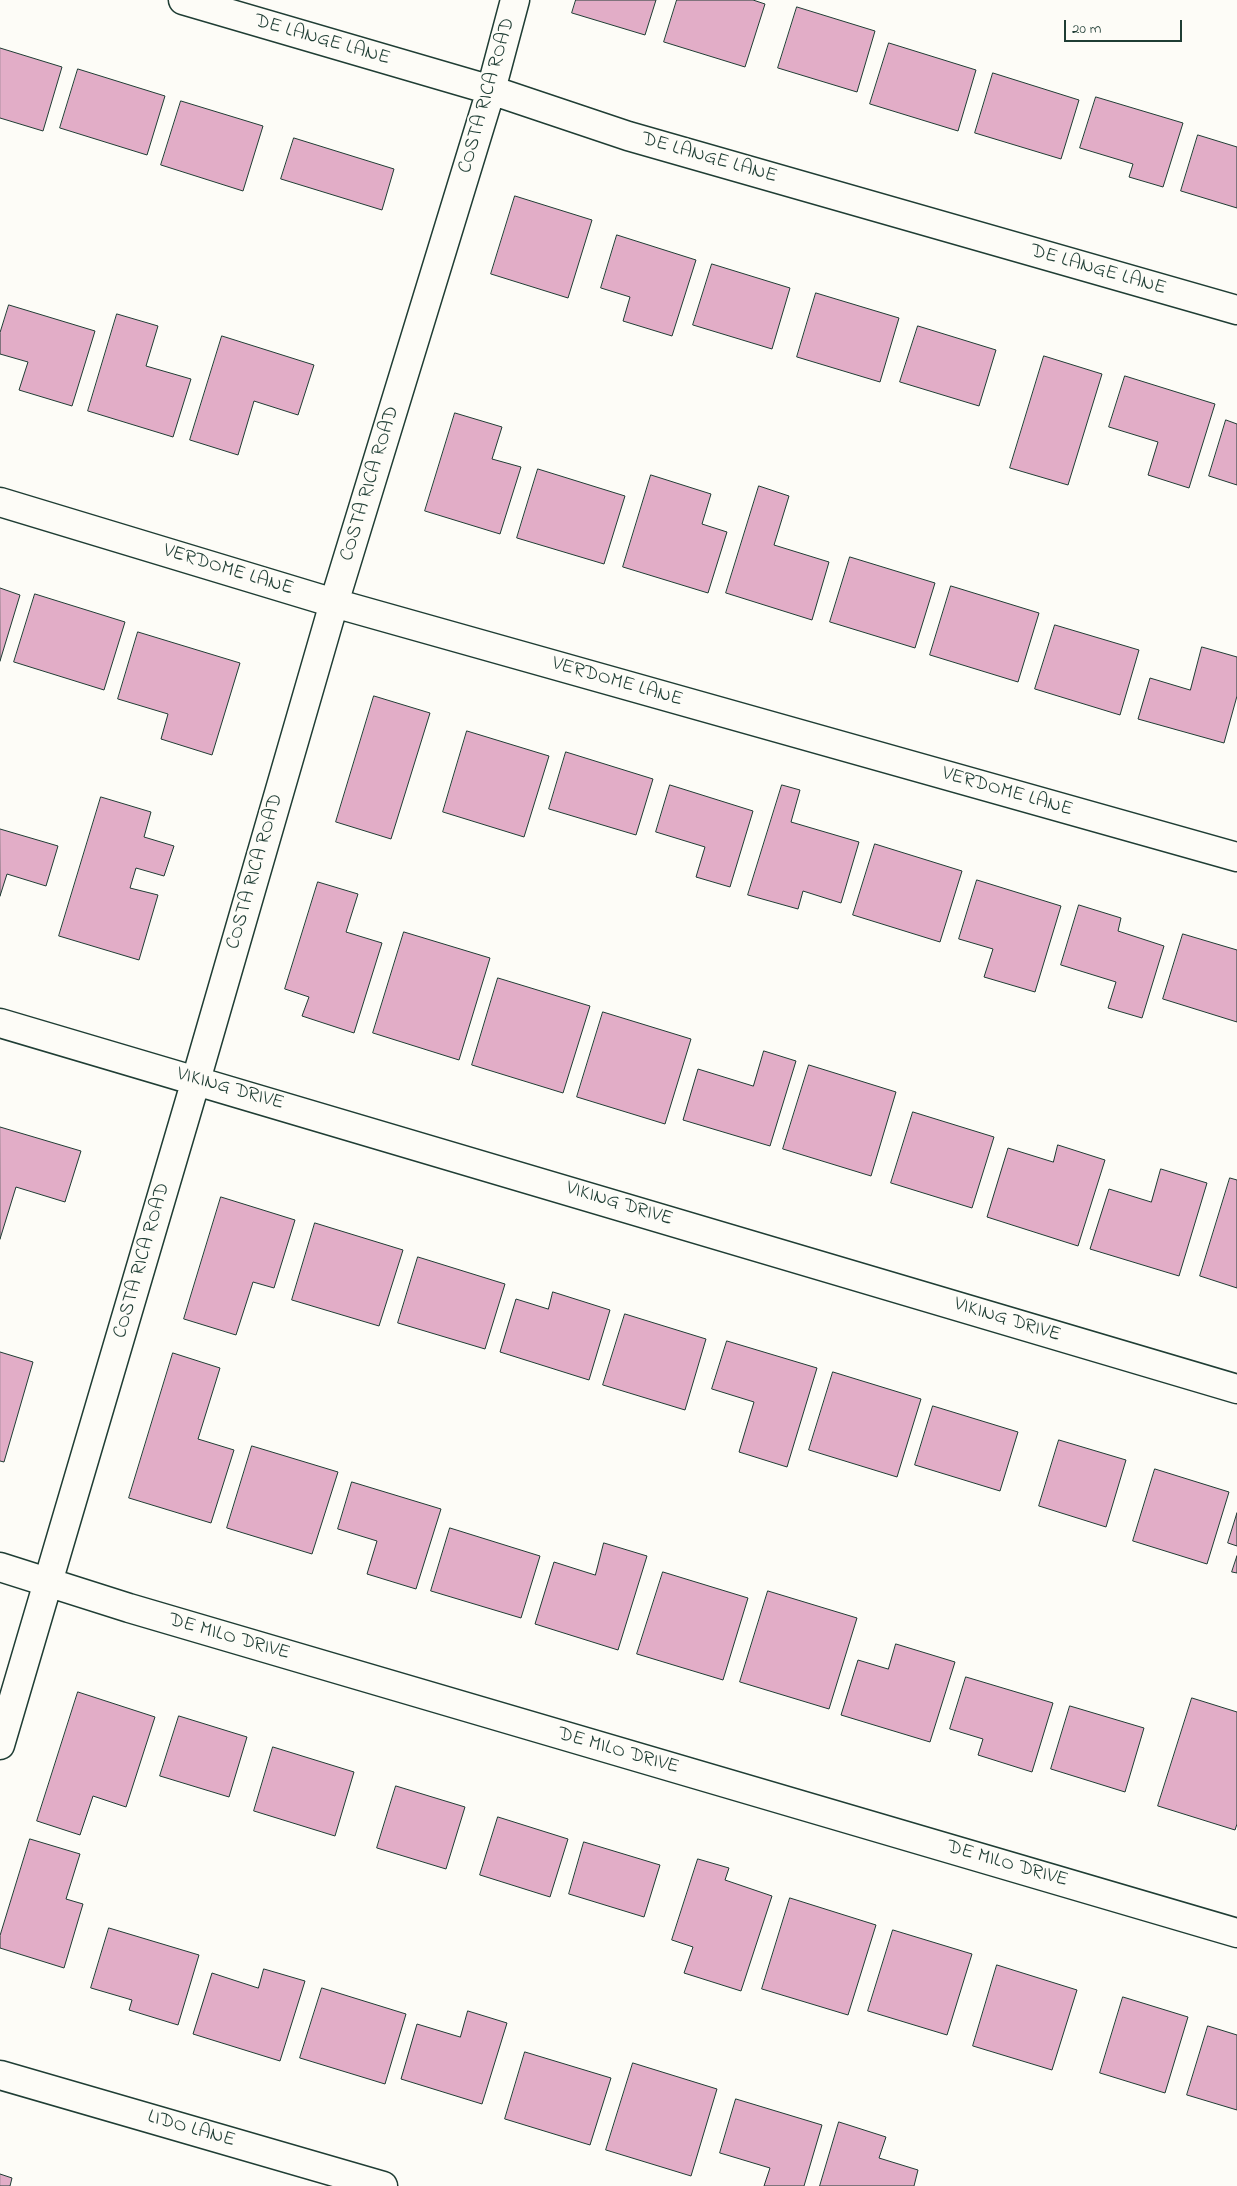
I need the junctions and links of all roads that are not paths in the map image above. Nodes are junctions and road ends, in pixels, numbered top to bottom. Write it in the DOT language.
graph roads {
  1 [pos="183,0"];
  2 [pos="515,0"];
  3 [pos="491,90"];
  4 [pos="1237,310"];
  5 [pos="0,502"];
  6 [pos="334,603"];
  7 [pos="1237,857"];
  8 [pos="0,1023"];
  9 [pos="196,1080"];
  10 [pos="1237,1389"];
  11 [pos="0,1567"];
  12 [pos="48,1581"];
  13 [pos="0,1745"];
  14 [pos="1237,1933"];
  15 [pos="0,2075"];
  16 [pos="383,2186"];
  1 -- 3 [label="street, DE LANGE LANE"];
  2 -- 3 [label="street, COSTA RICA ROAD"];
  3 -- 4 [label="street, DE LANGE LANE"];
  3 -- 6 [label="street, COSTA RICA ROAD"];
  5 -- 6 [label="street, VERDOME LANE"];
  6 -- 7 [label="street, VERDOME LANE"];
  6 -- 9 [label="street, COSTA RICA ROAD"];
  8 -- 9 [label="street, VIKING DRIVE"];
  9 -- 10 [label="street, VIKING DRIVE"];
  9 -- 12 [label="street, COSTA RICA ROAD"];
  11 -- 12 [label="street, DE MILO DRIVE"];
  12 -- 13 [label="street, COSTA RICA ROAD"];
  12 -- 14 [label="street, DE MILO DRIVE"];
  15 -- 16 [label="street, LIDO LANE"];
}
